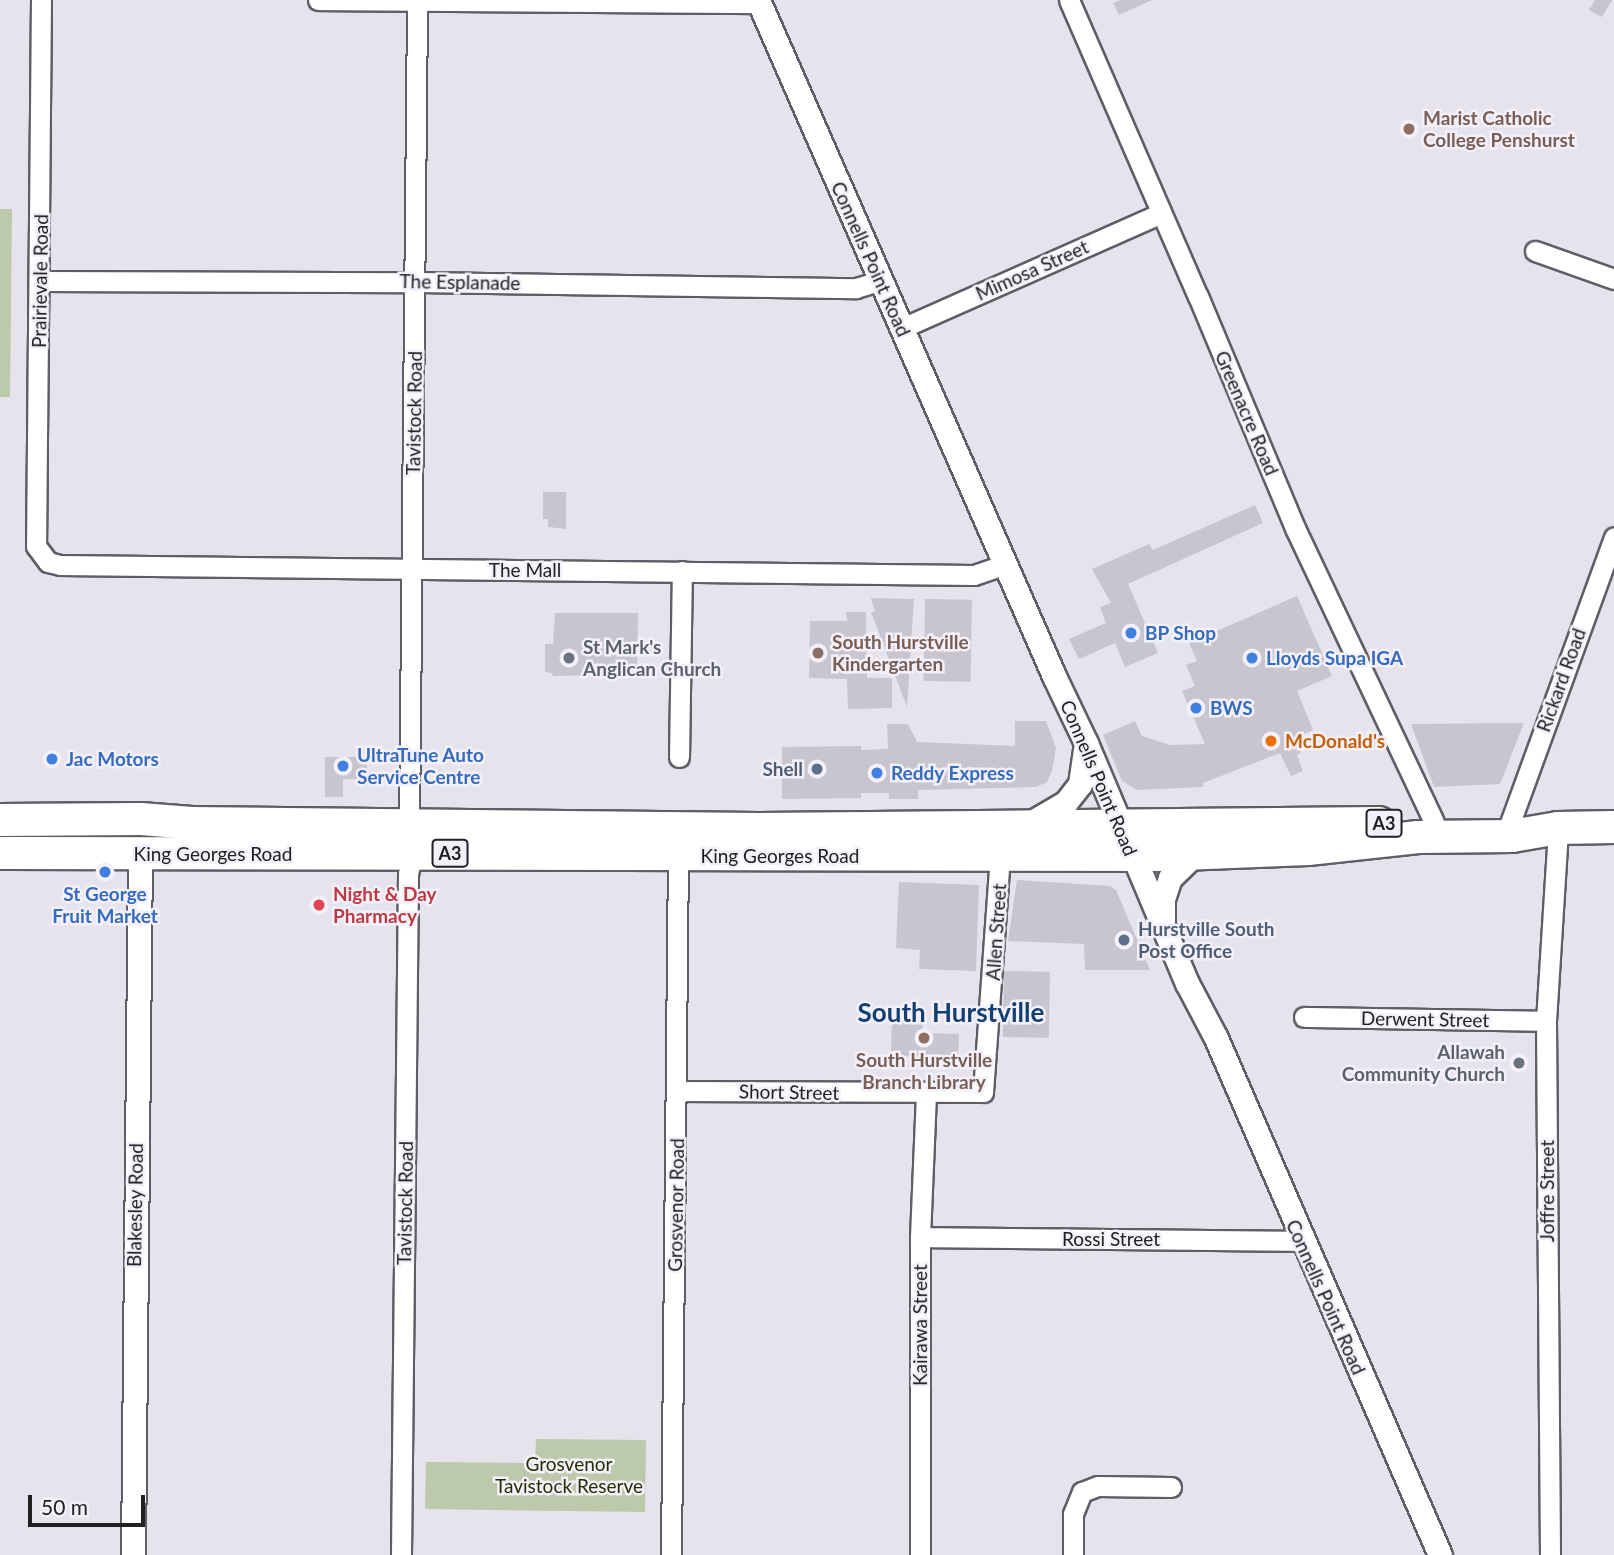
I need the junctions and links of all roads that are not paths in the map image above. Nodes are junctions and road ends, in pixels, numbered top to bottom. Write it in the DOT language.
graph roads {
  1 [pos="41,0"];
  2 [pos="318,0"];
  3 [pos="417,0"];
  4 [pos="1069,0"];
  5 [pos="759,1"];
  6 [pos="1161,213"];
  7 [pos="1535,251"];
  8 [pos="1614,279"];
  9 [pos="40,281"];
  10 [pos="879,281"];
  11 [pos="416,282"];
  12 [pos="902,328"];
  13 [pos="1614,537"];
  14 [pos="44,559"];
  15 [pos="1006,564"];
  16 [pos="411,569"];
  17 [pos="682,571"];
  18 [pos="1086,743"];
  19 [pos="679,757"];
  20 [pos="0,820"];
  21 [pos="49,821"];
  22 [pos="1434,822"];
  23 [pos="192,823"];
  24 [pos="1510,823"];
  25 [pos="1029,824"];
  26 [pos="1121,825"];
  27 [pos="1614,827"];
  28 [pos="1558,828"];
  29 [pos="411,839"];
  30 [pos="1197,852"];
  31 [pos="0,853"];
  32 [pos="140,854"];
  33 [pos="1000,855"];
  34 [pos="1133,855"];
  35 [pos="678,856"];
  36 [pos="1163,926"];
  37 [pos="1304,1017"];
  38 [pos="1546,1021"];
  39 [pos="678,1091"];
  40 [pos="983,1092"];
  41 [pos="926,1094"];
  42 [pos="920,1237"];
  43 [pos="1301,1241"];
  44 [pos="1171,1487"];
  45 [pos="133,1555"];
  46 [pos="401,1555"];
  47 [pos="671,1555"];
  48 [pos="919,1555"];
  49 [pos="1073,1555"];
  50 [pos="1440,1555"];
  51 [pos="1550,1555"];
  1 -- 9 [label="street, Prairievale Road"];
  2 -- 3 [label="street"];
  3 -- 5 [label="street"];
  3 -- 11 [label="street, Tavistock Road"];
  4 -- 6 [label="street, Greenacre Road"];
  5 -- 10 [label="street, Connells Point Road"];
  6 -- 12 [label="street, Mimosa Street"];
  6 -- 22 [label="street, Greenacre Road"];
  7 -- 8 [label="street"];
  9 -- 11 [label="street, The Esplanade"];
  9 -- 14 [label="street, Prairievale Road"];
  10 -- 11 [label="street, The Esplanade"];
  10 -- 12 [label="street, Connells Point Road"];
  11 -- 16 [label="street, Tavistock Road"];
  12 -- 15 [label="street, Connells Point Road"];
  13 -- 24 [label="street, Rickard Road"];
  14 -- 16 [label="street, The Mall"];
  15 -- 17 [label="street, The Mall"];
  15 -- 18 [label="street, Connells Point Road"];
  16 -- 17 [label="street, The Mall"];
  16 -- 29 [label="street, Tavistock Road"];
  17 -- 19 [label="street"];
  18 -- 25 [label="street"];
  18 -- 26 [label="street, Connells Point Road"];
  20 -- 21 [label="highway, King Georges Road / A3"];
  21 -- 23 [label="highway, King Georges Road / A3"];
  21 -- 32 [label="highway"];
  22 -- 24 [label="highway, King Georges Road / A3"];
  22 -- 26 [label="highway, King Georges Road / A3"];
  23 -- 29 [label="highway, King Georges Road / A3"];
  23 -- 32 [label="highway"];
  24 -- 28 [label="highway, King Georges Road / A3"];
  25 -- 26 [label="highway, King Georges Road / A3"];
  25 -- 29 [label="highway, King Georges Road / A3"];
  26 -- 34 [label="street, Connells Point Road"];
  27 -- 28 [label="highway, King Georges Road / A3"];
  28 -- 30 [label="highway, King Georges Road / A3"];
  28 -- 38 [label="street, Joffre Street"];
  29 -- 32 [label="highway, King Georges Road / A3"];
  29 -- 35 [label="highway, King Georges Road / A3"];
  29 -- 46 [label="street, Tavistock Road"];
  30 -- 34 [label="highway, King Georges Road / A3"];
  30 -- 36 [label="street"];
  31 -- 32 [label="highway, King Georges Road / A3"];
  32 -- 45 [label="street, Blakesley Road"];
  33 -- 34 [label="highway, King Georges Road / A3"];
  33 -- 35 [label="highway, King Georges Road / A3"];
  33 -- 40 [label="street, Allen Street"];
  34 -- 36 [label="street, Connells Point Road"];
  35 -- 39 [label="street, Grosvenor Road"];
  36 -- 43 [label="street, Connells Point Road"];
  37 -- 38 [label="street, Derwent Street"];
  38 -- 51 [label="street, Joffre Street"];
  39 -- 41 [label="street, Short Street"];
  39 -- 47 [label="street, Grosvenor Road"];
  40 -- 41 [label="street, Short Street"];
  41 -- 42 [label="street, Kairawa Street"];
  42 -- 43 [label="street, Rossi Street"];
  42 -- 48 [label="street, Kairawa Street"];
  43 -- 50 [label="street, Connells Point Road"];
  44 -- 49 [label="street"];
}
